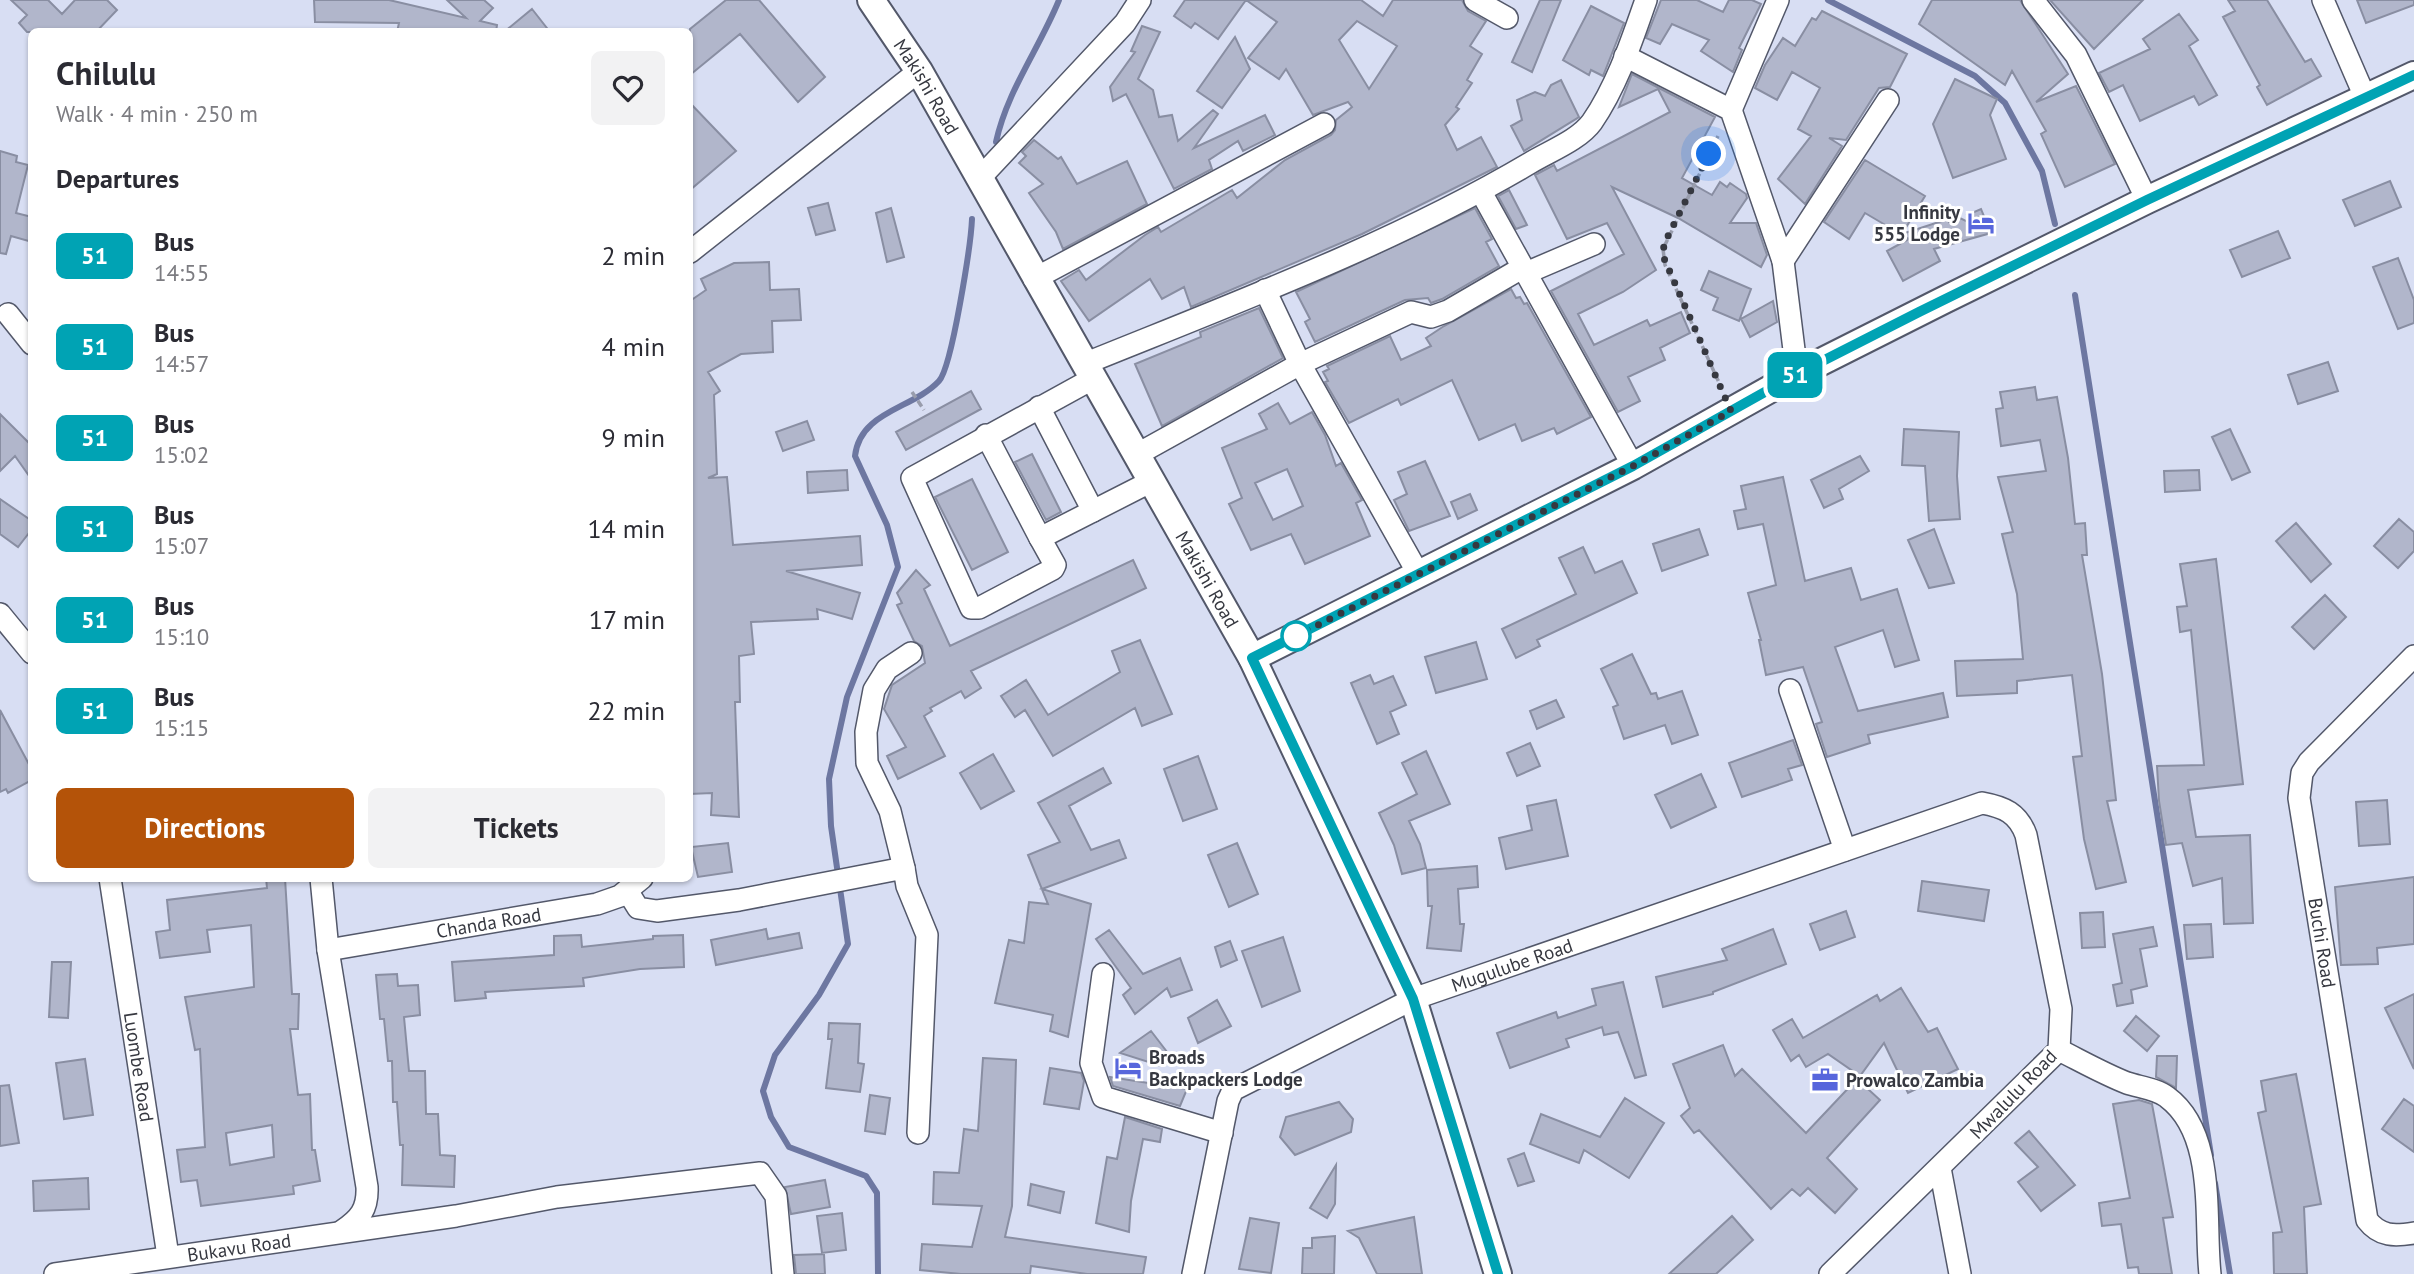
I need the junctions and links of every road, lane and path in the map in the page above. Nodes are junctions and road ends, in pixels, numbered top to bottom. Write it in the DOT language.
graph roads {
  1 [pos="871,0"];
  2 [pos="1140,0"];
  3 [pos="1646,0"];
  4 [pos="1778,0"];
  5 [pos="2033,0"];
  6 [pos="2323,0"];
  7 [pos="1483,2"];
  8 [pos="1507,18"];
  9 [pos="1625,56"];
  10 [pos="919,71"];
  11 [pos="2414,75"];
  12 [pos="2365,97"];
  13 [pos="1888,100"];
  14 [pos="1731,110"];
  15 [pos="1324,124"];
  16 [pos="979,178"];
  17 [pos="1482,192"];
  18 [pos="2147,200"];
  19 [pos="1594,244"];
  20 [pos="693,251"];
  21 [pos="1783,261"];
  22 [pos="1524,270"];
  23 [pos="1034,279"];
  24 [pos="1265,290"];
  25 [pos="8,314"];
  26 [pos="28,339"];
  27 [pos="1300,364"];
  28 [pos="1089,371"];
  29 [pos="1797,374"];
  30 [pos="912,392"];
  31 [pos="1039,407"];
  32 [pos="924,410"];
  33 [pos="1731,411"];
  34 [pos="986,435"];
  35 [pos="1136,455"];
  36 [pos="1633,466"];
  37 [pos="1150,482"];
  38 [pos="1093,511"];
  39 [pos="1040,538"];
  40 [pos="1419,575"];
  41 [pos="0,614"];
  42 [pos="28,648"];
  43 [pos="911,653"];
  44 [pos="2414,656"];
  45 [pos="1252,658"];
  46 [pos="1790,690"];
  47 [pos="1982,803"];
  48 [pos="1845,850"];
  49 [pos="904,868"];
  50 [pos="111,882"];
  51 [pos="321,882"];
  52 [pos="635,885"];
  53 [pos="328,950"];
  54 [pos="1104,974"];
  55 [pos="1413,999"];
  56 [pos="2059,1050"];
  57 [pos="918,1133"];
  58 [pos="1222,1133"];
  59 [pos="1940,1168"];
  60 [pos="340,1232"];
  61 [pos="2414,1233"];
  62 [pos="169,1256"];
  63 [pos="55,1274"];
  64 [pos="783,1274"];
  65 [pos="1193,1274"];
  66 [pos="1498,1274"];
  67 [pos="1830,1274"];
  68 [pos="1960,1274"];
  69 [pos="2210,1274"];
  1 -- 10 [label="main road, Makishi Road"];
  2 -- 16 [label="street"];
  3 -- 9 [label="street"];
  4 -- 14 [label="street"];
  5 -- 18 [label="street"];
  6 -- 12 [label="street"];
  7 -- 8 [label="street"];
  9 -- 14 [label="street"];
  9 -- 17 [label="street"];
  10 -- 16 [label="main road, Makishi Road"];
  10 -- 20 [label="street"];
  11 -- 12 [label="main road"];
  12 -- 18 [label="main road"];
  13 -- 21 [label="street"];
  14 -- 21 [label="street"];
  14 -- 33 [label="path"];
  15 -- 23 [label="street"];
  16 -- 23 [label="main road, Makishi Road"];
  17 -- 22 [label="street"];
  17 -- 24 [label="street"];
  18 -- 29 [label="main road"];
  19 -- 22 [label="street"];
  21 -- 29 [label="street"];
  22 -- 27 [label="street"];
  22 -- 36 [label="street"];
  23 -- 28 [label="main road, Makishi Road"];
  24 -- 27 [label="street"];
  24 -- 28 [label="street"];
  25 -- 26 [label="street"];
  27 -- 35 [label="street"];
  27 -- 40 [label="street"];
  28 -- 31 [label="street"];
  28 -- 35 [label="main road, Makishi Road"];
  29 -- 33 [label="main road"];
  30 -- 32 [label="path"];
  31 -- 34 [label="street"];
  31 -- 38 [label="street"];
  33 -- 36 [label="main road"];
  34 -- 39 [label="street"];
  34 -- 39 [label="street"];
  35 -- 37 [label="main road, Makishi Road"];
  36 -- 40 [label="main road"];
  37 -- 38 [label="street"];
  37 -- 45 [label="main road, Makishi Road"];
  38 -- 39 [label="street"];
  40 -- 45 [label="main road"];
  41 -- 42 [label="street"];
  43 -- 49 [label="street"];
  44 -- 61 [label="street, Buchi Road"];
  45 -- 55 [label="main road, Makishi Road"];
  46 -- 48 [label="street"];
  47 -- 48 [label="street, Mugulube Road"];
  47 -- 56 [label="street, Mwalulu Road"];
  48 -- 55 [label="street, Mugulube Road"];
  49 -- 52 [label="street"];
  49 -- 57 [label="street"];
  50 -- 62 [label="street, Luombe Road"];
  51 -- 53 [label="street"];
  52 -- 53 [label="street, Chanda Road"];
  53 -- 60 [label="street"];
  54 -- 58 [label="street"];
  55 -- 58 [label="street, Mugulube Road"];
  55 -- 66 [label="main road, Makishi Road"];
  56 -- 59 [label="street, Mwalulu Road"];
  56 -- 69 [label="street"];
  58 -- 65 [label="street, Mugulube Road"];
  59 -- 67 [label="street, Mwalulu Road"];
  59 -- 68 [label="street"];
  60 -- 62 [label="street, Bukavu Road"];
  60 -- 64 [label="street, Bukavu Road"];
  62 -- 63 [label="street, Bukavu Road"];
}
